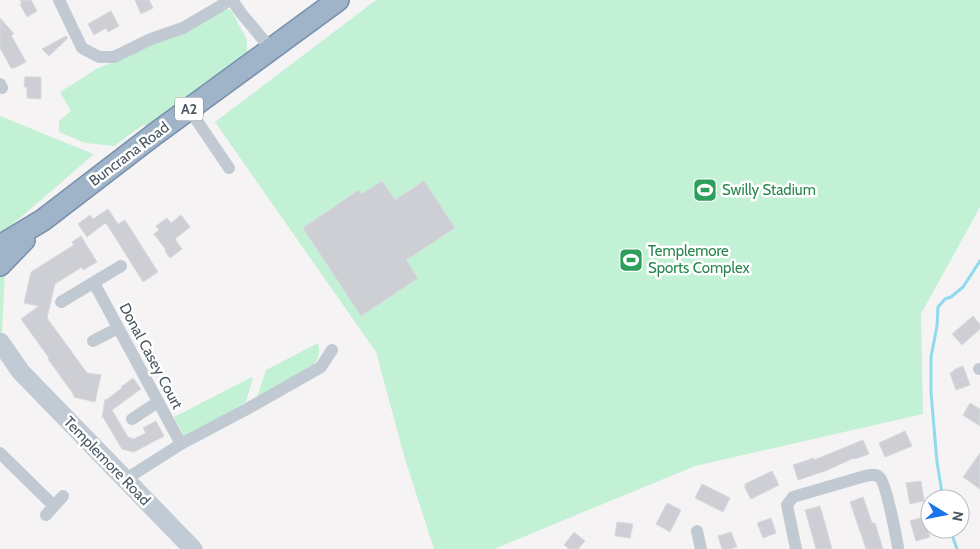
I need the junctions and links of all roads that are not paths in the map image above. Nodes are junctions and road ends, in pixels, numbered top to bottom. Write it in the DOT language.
graph roads {
  1 [pos="59,0"];
  2 [pos="230,0"];
  3 [pos="338,0"];
  4 [pos="271,49"];
  5 [pos="189,109"];
  6 [pos="229,168"];
  7 [pos="43,220"];
  8 [pos="0,246"];
  9 [pos="0,265"];
  10 [pos="121,266"];
  11 [pos="94,283"];
  12 [pos="61,302"];
  13 [pos="118,328"];
  14 [pos="93,340"];
  15 [pos="0,342"];
  16 [pos="332,350"];
  17 [pos="0,361"];
  18 [pos="21,372"];
  19 [pos="158,402"];
  20 [pos="132,419"];
  21 [pos="180,444"];
  22 [pos="0,453"];
  23 [pos="126,479"];
  24 [pos="54,506"];
  25 [pos="697,532"];
  26 [pos="898,547"];
  27 [pos="194,549"];
  28 [pos="702,549"];
  29 [pos="796,549"];
  1 -- 2 [label="street"];
  2 -- 4 [label="street"];
  3 -- 4 [label="highway, Buncrana Road / A2"];
  4 -- 5 [label="highway, Buncrana Road / A2"];
  5 -- 6 [label="street"];
  5 -- 7 [label="highway, Buncrana Road / A2"];
  7 -- 8 [label="highway, Buncrana Road / A2"];
  7 -- 9 [label="highway, Buncrana Road / A2"];
  10 -- 11 [label="street"];
  11 -- 12 [label="street"];
  11 -- 13 [label="street, Donal Casey Court"];
  13 -- 14 [label="street"];
  13 -- 19 [label="street, Donal Casey Court"];
  15 -- 18 [label="main road, Templemore Road"];
  16 -- 21 [label="street"];
  17 -- 18 [label="main road, Templemore Road"];
  18 -- 23 [label="main road, Templemore Road"];
  19 -- 20 [label="street"];
  19 -- 21 [label="street, Donal Casey Court"];
  21 -- 23 [label="street"];
  22 -- 24 [label="street"];
  23 -- 27 [label="main road, Templemore Road"];
  25 -- 28 [label="street"];
  26 -- 29 [label="street"];
}
